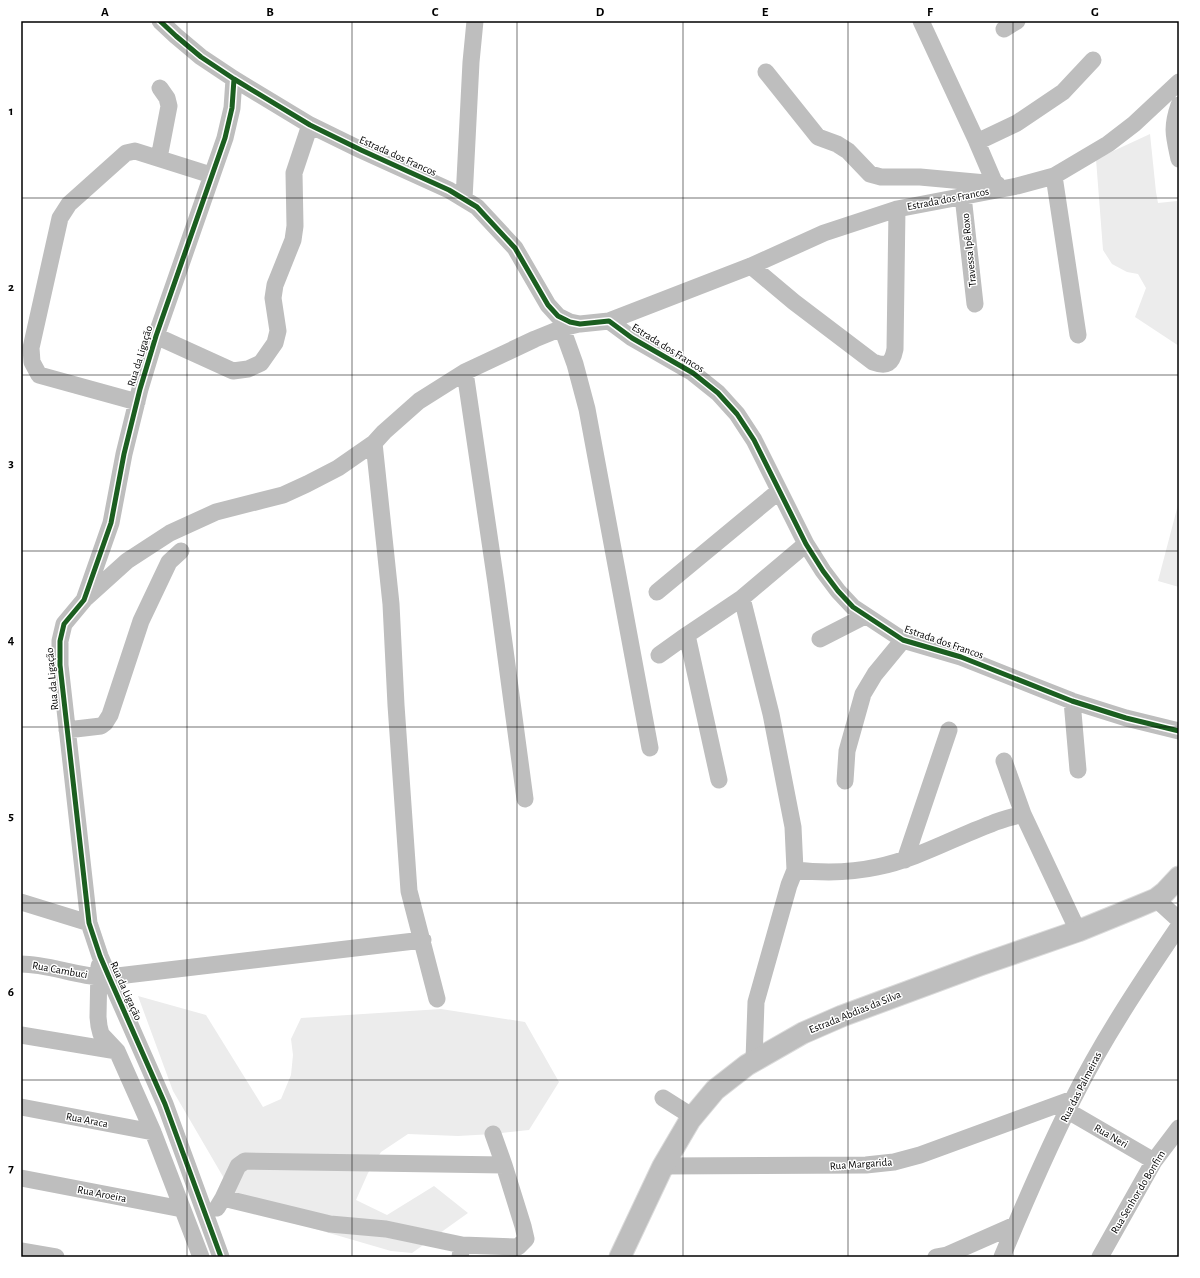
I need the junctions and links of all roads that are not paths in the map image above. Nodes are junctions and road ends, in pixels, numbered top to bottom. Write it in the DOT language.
graph roads {
  1 [pos="160,21"];
  2 [pos="475,21"];
  3 [pos="921,21"];
  4 [pos="1093,60"];
  5 [pos="766,72"];
  6 [pos="234,79"];
  7 [pos="1179,82"];
  8 [pos="160,88"];
  9 [pos="1179,105"];
  10 [pos="310,125"];
  11 [pos="979,146"];
  12 [pos="159,158"];
  13 [pos="1179,159"];
  14 [pos="211,175"];
  15 [pos="1054,176"];
  16 [pos="995,184"];
  17 [pos="1017,186"];
  18 [pos="963,196"];
  19 [pos="464,199"];
  20 [pos="897,209"];
  21 [pos="751,266"];
  22 [pos="975,304"];
  23 [pos="609,321"];
  24 [pos="580,324"];
  25 [pos="562,328"];
  26 [pos="1078,335"];
  27 [pos="156,336"];
  28 [pos="465,372"];
  29 [pos="137,402"];
  30 [pos="374,443"];
  31 [pos="779,491"];
  32 [pos="806,544"];
  33 [pos="181,551"];
  34 [pos="657,592"];
  35 [pos="742,598"];
  36 [pos="84,600"];
  37 [pos="865,616"];
  38 [pos="687,634"];
  39 [pos="820,639"];
  40 [pos="903,640"];
  41 [pos="660,655"];
  42 [pos="1072,701"];
  43 [pos="67,730"];
  44 [pos="949,730"];
  45 [pos="1179,731"];
  46 [pos="650,748"];
  47 [pos="1004,761"];
  48 [pos="1078,770"];
  49 [pos="719,780"];
  50 [pos="845,781"];
  51 [pos="525,799"];
  52 [pos="1023,814"];
  53 [pos="905,860"];
  54 [pos="795,870"];
  55 [pos="1179,877"];
  56 [pos="1156,899"];
  57 [pos="21,902"];
  58 [pos="1179,920"];
  59 [pos="89,923"];
  60 [pos="1179,926"];
  61 [pos="1078,931"];
  62 [pos="423,940"];
  63 [pos="21,964"];
  64 [pos="104,977"];
  65 [pos="437,999"];
  66 [pos="21,1035"];
  67 [pos="116,1051"];
  68 [pos="754,1060"];
  69 [pos="663,1098"];
  70 [pos="1070,1105"];
  71 [pos="21,1107"];
  72 [pos="693,1117"];
  73 [pos="1179,1128"];
  74 [pos="153,1132"];
  75 [pos="493,1134"];
  76 [pos="1154,1161"];
  77 [pos="504,1164"];
  78 [pos="663,1166"];
  79 [pos="21,1178"];
  80 [pos="223,1198"];
  81 [pos="182,1210"];
  82 [pos="209,1222"];
  83 [pos="1015,1225"];
  84 [pos="21,1251"];
  85 [pos="461,1251"];
  86 [pos="56,1257"];
  87 [pos="201,1257"];
  88 [pos="221,1257"];
  89 [pos="620,1257"];
  90 [pos="936,1257"];
  91 [pos="1002,1257"];
  92 [pos="1100,1257"];
  1 -- 6 [label="street, Estrada dos Francos"];
  2 -- 19 [label="street"];
  3 -- 11 [label="street"];
  4 -- 11 [label="street"];
  5 -- 16 [label="street"];
  6 -- 10 [label="street, Estrada dos Francos"];
  6 -- 14 [label="street, Rua da Ligação"];
  7 -- 15 [label="street, Estrada dos Francos"];
  8 -- 12 [label="street"];
  9 -- 13 [label="street"];
  10 -- 19 [label="street, Estrada dos Francos"];
  10 -- 27 [label="street"];
  11 -- 16 [label="street"];
  12 -- 14 [label="street"];
  12 -- 29 [label="street"];
  14 -- 27 [label="street, Rua da Ligação"];
  15 -- 17 [label="street, Estrada dos Francos"];
  15 -- 26 [label="street"];
  16 -- 17 [label="street"];
  17 -- 18 [label="street, Estrada dos Francos"];
  18 -- 20 [label="street, Estrada dos Francos"];
  18 -- 22 [label="street, Travessa Ipê Roxo"];
  19 -- 24 [label="street, Estrada dos Francos"];
  20 -- 21 [label="street, Estrada dos Francos"];
  20 -- 21 [label="street"];
  21 -- 23 [label="street, Estrada dos Francos"];
  23 -- 24 [label="street, Estrada dos Francos"];
  23 -- 31 [label="street, Estrada dos Francos"];
  24 -- 25 [label="street"];
  25 -- 28 [label="street"];
  25 -- 46 [label="street"];
  27 -- 29 [label="street, Rua da Ligação"];
  28 -- 30 [label="street"];
  28 -- 51 [label="street"];
  29 -- 36 [label="street, Rua da Ligação"];
  30 -- 36 [label="street"];
  30 -- 62 [label="street"];
  31 -- 32 [label="street, Estrada dos Francos"];
  31 -- 34 [label="street"];
  32 -- 35 [label="street"];
  32 -- 37 [label="street, Estrada dos Francos"];
  33 -- 43 [label="street"];
  35 -- 38 [label="street"];
  35 -- 54 [label="street"];
  36 -- 43 [label="street, Rua da Ligação"];
  37 -- 39 [label="street"];
  37 -- 40 [label="street, Estrada dos Francos"];
  38 -- 41 [label="street"];
  38 -- 49 [label="street"];
  40 -- 42 [label="street, Estrada dos Francos"];
  40 -- 50 [label="street"];
  42 -- 45 [label="street, Estrada dos Francos"];
  42 -- 48 [label="street"];
  43 -- 59 [label="street, Rua da Ligação"];
  44 -- 53 [label="street"];
  47 -- 52 [label="street"];
  52 -- 53 [label="street"];
  52 -- 61 [label="street"];
  53 -- 54 [label="street"];
  54 -- 68 [label="street"];
  55 -- 56 [label="main road, Estrada Abdias da Silva"];
  56 -- 58 [label="street"];
  56 -- 61 [label="main road, Estrada Abdias da Silva"];
  57 -- 59 [label="street"];
  59 -- 64 [label="street, Rua da Ligação"];
  60 -- 70 [label="street, Rua das Palmeiras"];
  61 -- 68 [label="main road, Estrada Abdias da Silva"];
  62 -- 64 [label="street, Rua Cambuci"];
  62 -- 65 [label="street"];
  63 -- 64 [label="street, Rua Cambuci"];
  64 -- 67 [label="street, Rua da Ligação"];
  64 -- 82 [label="street, Rua da Ligação"];
  66 -- 67 [label="street"];
  67 -- 74 [label="street, Rua da Ligação"];
  68 -- 72 [label="main road, Estrada Abdias da Silva"];
  69 -- 72 [label="street"];
  70 -- 76 [label="street, Rua Neri"];
  70 -- 78 [label="street, Rua Margarida"];
  70 -- 83 [label="street, Rua das Palmeiras"];
  71 -- 74 [label="street, Rua Araca"];
  72 -- 78 [label="main road, Estrada Abdias da Silva"];
  73 -- 76 [label="street, Rua Senhor do Bonfim"];
  74 -- 81 [label="street, Rua da Ligação"];
  75 -- 77 [label="street"];
  76 -- 92 [label="street, Rua Senhor do Bonfim"];
  77 -- 80 [label="street"];
  77 -- 85 [label="street"];
  78 -- 89 [label="main road, Estrada Abdias da Silva"];
  79 -- 81 [label="street, Rua Aroeira"];
  80 -- 82 [label="street"];
  80 -- 85 [label="street"];
  81 -- 87 [label="street, Rua da Ligação"];
  82 -- 88 [label="street, Rua da Ligação"];
  83 -- 90 [label="street"];
  83 -- 91 [label="street, Rua das Palmeiras"];
  84 -- 86 [label="street"];
}
